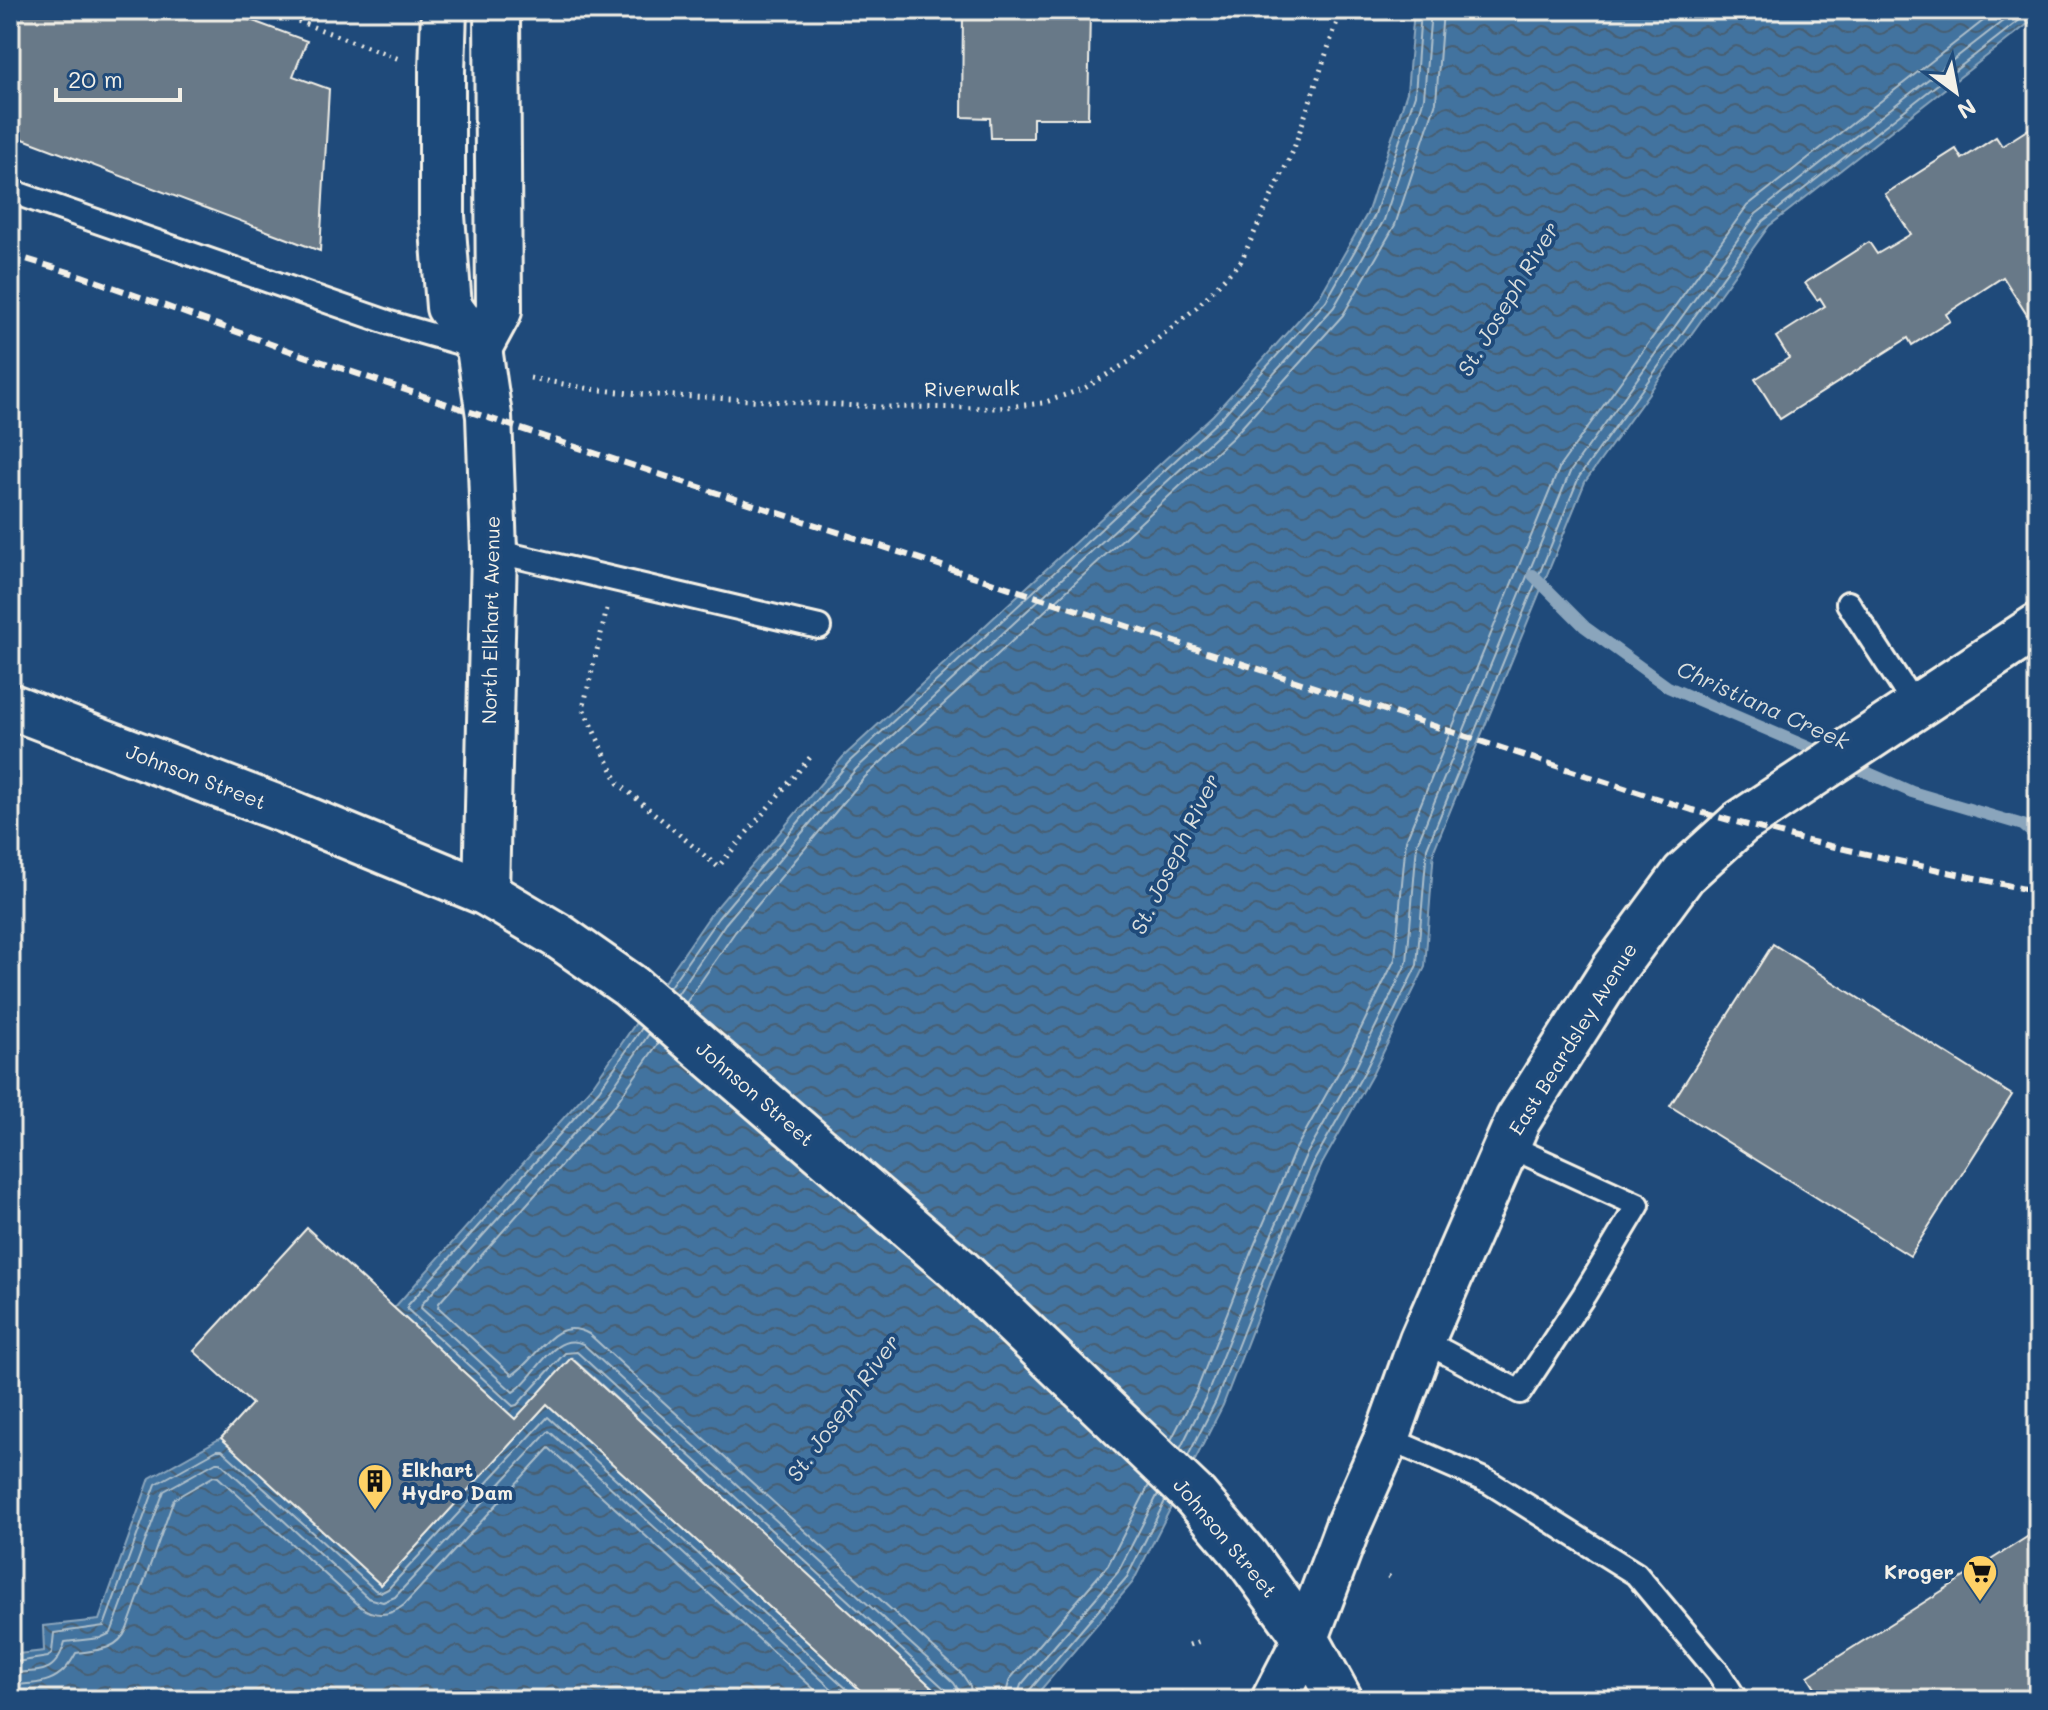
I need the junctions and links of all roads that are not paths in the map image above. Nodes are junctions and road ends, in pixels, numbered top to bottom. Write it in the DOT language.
graph roads {
  1 [pos="444,10"];
  2 [pos="497,10"];
  3 [pos="10,191"];
  4 [pos="479,348"];
  5 [pos="494,551"];
  6 [pos="1848,603"];
  7 [pos="2038,626"];
  8 [pos="819,627"];
  9 [pos="10,706"];
  10 [pos="1902,715"];
  11 [pos="486,893"];
  12 [pos="1507,1145"];
  13 [pos="1422,1340"];
  14 [pos="1387,1438"];
  15 [pos="1306,1638"];
  16 [pos="1274,1700"];
  17 [pos="1340,1700"];
  18 [pos="1736,1700"];
  1 -- 4 [label="main road, North Elkhart Avenue"];
  2 -- 4 [label="main road"];
  3 -- 4 [label="lane"];
  4 -- 5 [label="main road, North Elkhart Avenue"];
  5 -- 8 [label="lane"];
  5 -- 11 [label="main road, North Elkhart Avenue"];
  6 -- 10 [label="lane"];
  7 -- 10 [label="main road, East Beardsley Avenue"];
  9 -- 11 [label="main road, Johnson Street"];
  10 -- 12 [label="main road, East Beardsley Avenue"];
  11 -- 15 [label="main road, Johnson Street"];
  12 -- 13 [label="main road, East Beardsley Avenue"];
  12 -- 13 [label="lane"];
  13 -- 14 [label="main road, East Beardsley Avenue"];
  14 -- 15 [label="main road, East Beardsley Avenue"];
  14 -- 18 [label="lane"];
  15 -- 16 [label="main road, East Beardsley Avenue"];
  15 -- 17 [label="main road, Johnson Street"];
}
